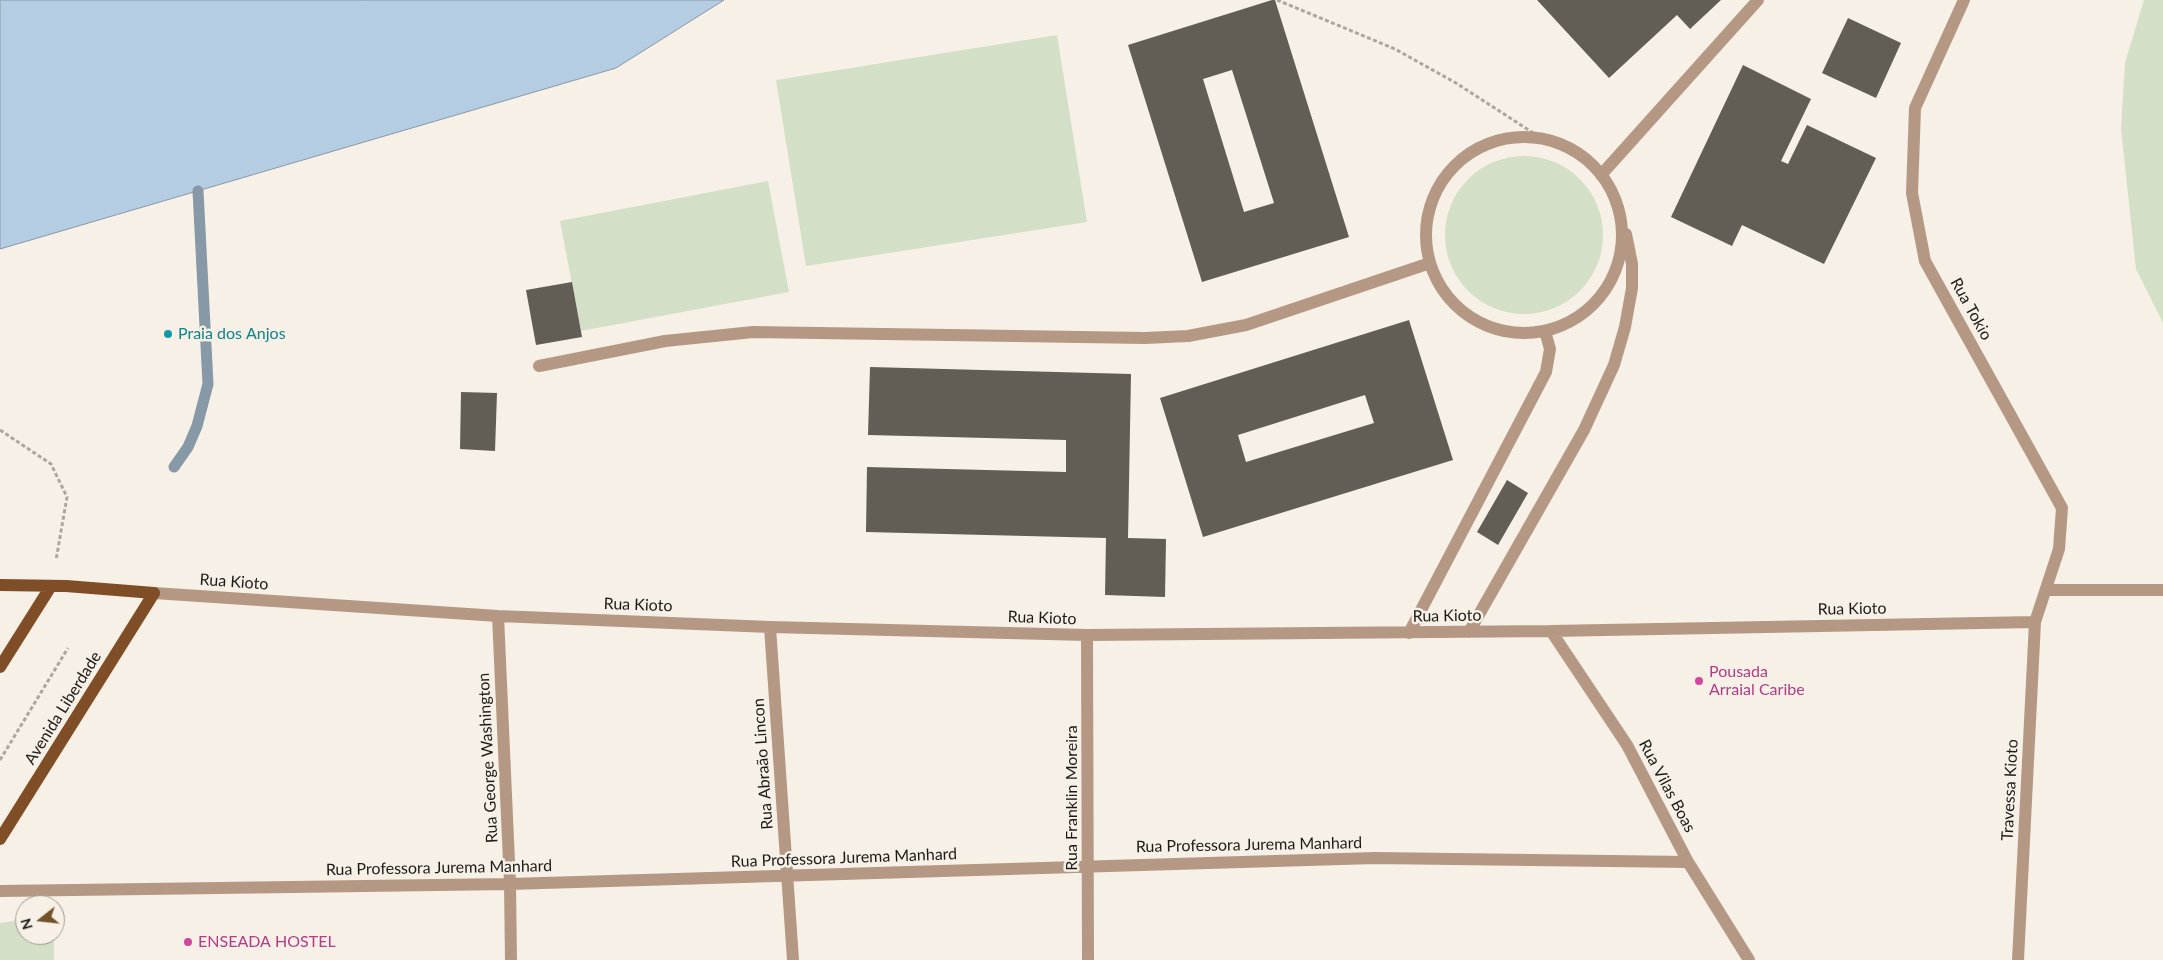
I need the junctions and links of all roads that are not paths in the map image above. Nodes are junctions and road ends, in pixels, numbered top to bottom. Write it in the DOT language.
graph roads {
  1 [pos="1758,0"];
  2 [pos="1964,0"];
  3 [pos="1601,175"];
  4 [pos="1620,218"];
  5 [pos="1430,262"];
  6 [pos="1545,331"];
  7 [pos="539,366"];
  8 [pos="0,585"];
  9 [pos="51,586"];
  10 [pos="2046,590"];
  11 [pos="2163,590"];
  12 [pos="154,593"];
  13 [pos="498,616"];
  14 [pos="2034,622"];
  15 [pos="770,627"];
  16 [pos="1551,631"];
  17 [pos="1470,632"];
  18 [pos="1409,633"];
  19 [pos="1087,635"];
  20 [pos="0,667"];
  21 [pos="0,839"];
  22 [pos="1688,862"];
  23 [pos="1088,866"];
  24 [pos="786,876"];
  25 [pos="510,884"];
  26 [pos="0,891"];
  27 [pos="511,960"];
  28 [pos="793,960"];
  29 [pos="1088,960"];
  30 [pos="1748,960"];
  31 [pos="2018,960"];
  1 -- 3 [label="street"];
  2 -- 10 [label="street, Rua Tokio"];
  3 -- 4 [label="street"];
  3 -- 5 [label="street"];
  4 -- 6 [label="street"];
  4 -- 17 [label="street"];
  5 -- 6 [label="street"];
  5 -- 7 [label="street"];
  6 -- 18 [label="street"];
  8 -- 9 [label="main road, Rua Kioto"];
  9 -- 12 [label="main road, Rua Kioto"];
  9 -- 20 [label="main road"];
  10 -- 11 [label="street"];
  10 -- 14 [label="street, Rua Tokio"];
  12 -- 13 [label="street, Rua Kioto"];
  12 -- 21 [label="main road, Avenida Liberdade"];
  13 -- 15 [label="street, Rua Kioto"];
  13 -- 25 [label="street, Rua George Washington"];
  14 -- 16 [label="street, Rua Kioto"];
  14 -- 31 [label="street, Travessa Kioto"];
  15 -- 19 [label="street, Rua Kioto"];
  15 -- 24 [label="street, Rua Abraão Lincon"];
  16 -- 17 [label="street, Rua Kioto"];
  16 -- 22 [label="street, Rua Vilas Boas"];
  17 -- 18 [label="street, Rua Kioto"];
  18 -- 19 [label="street, Rua Kioto"];
  19 -- 23 [label="street, Rua Franklin Moreira"];
  22 -- 23 [label="street, Rua Professora Jurema Manhard"];
  22 -- 30 [label="street, Rua Vilas Boas"];
  23 -- 24 [label="street, Rua Professora Jurema Manhard"];
  23 -- 29 [label="street, Rua Franklin Moreira"];
  24 -- 25 [label="street, Rua Professora Jurema Manhard"];
  24 -- 28 [label="street, Rua Abraão Lincon"];
  25 -- 26 [label="street, Rua Professora Jurema Manhard"];
  25 -- 27 [label="street, Rua George Washington"];
}
